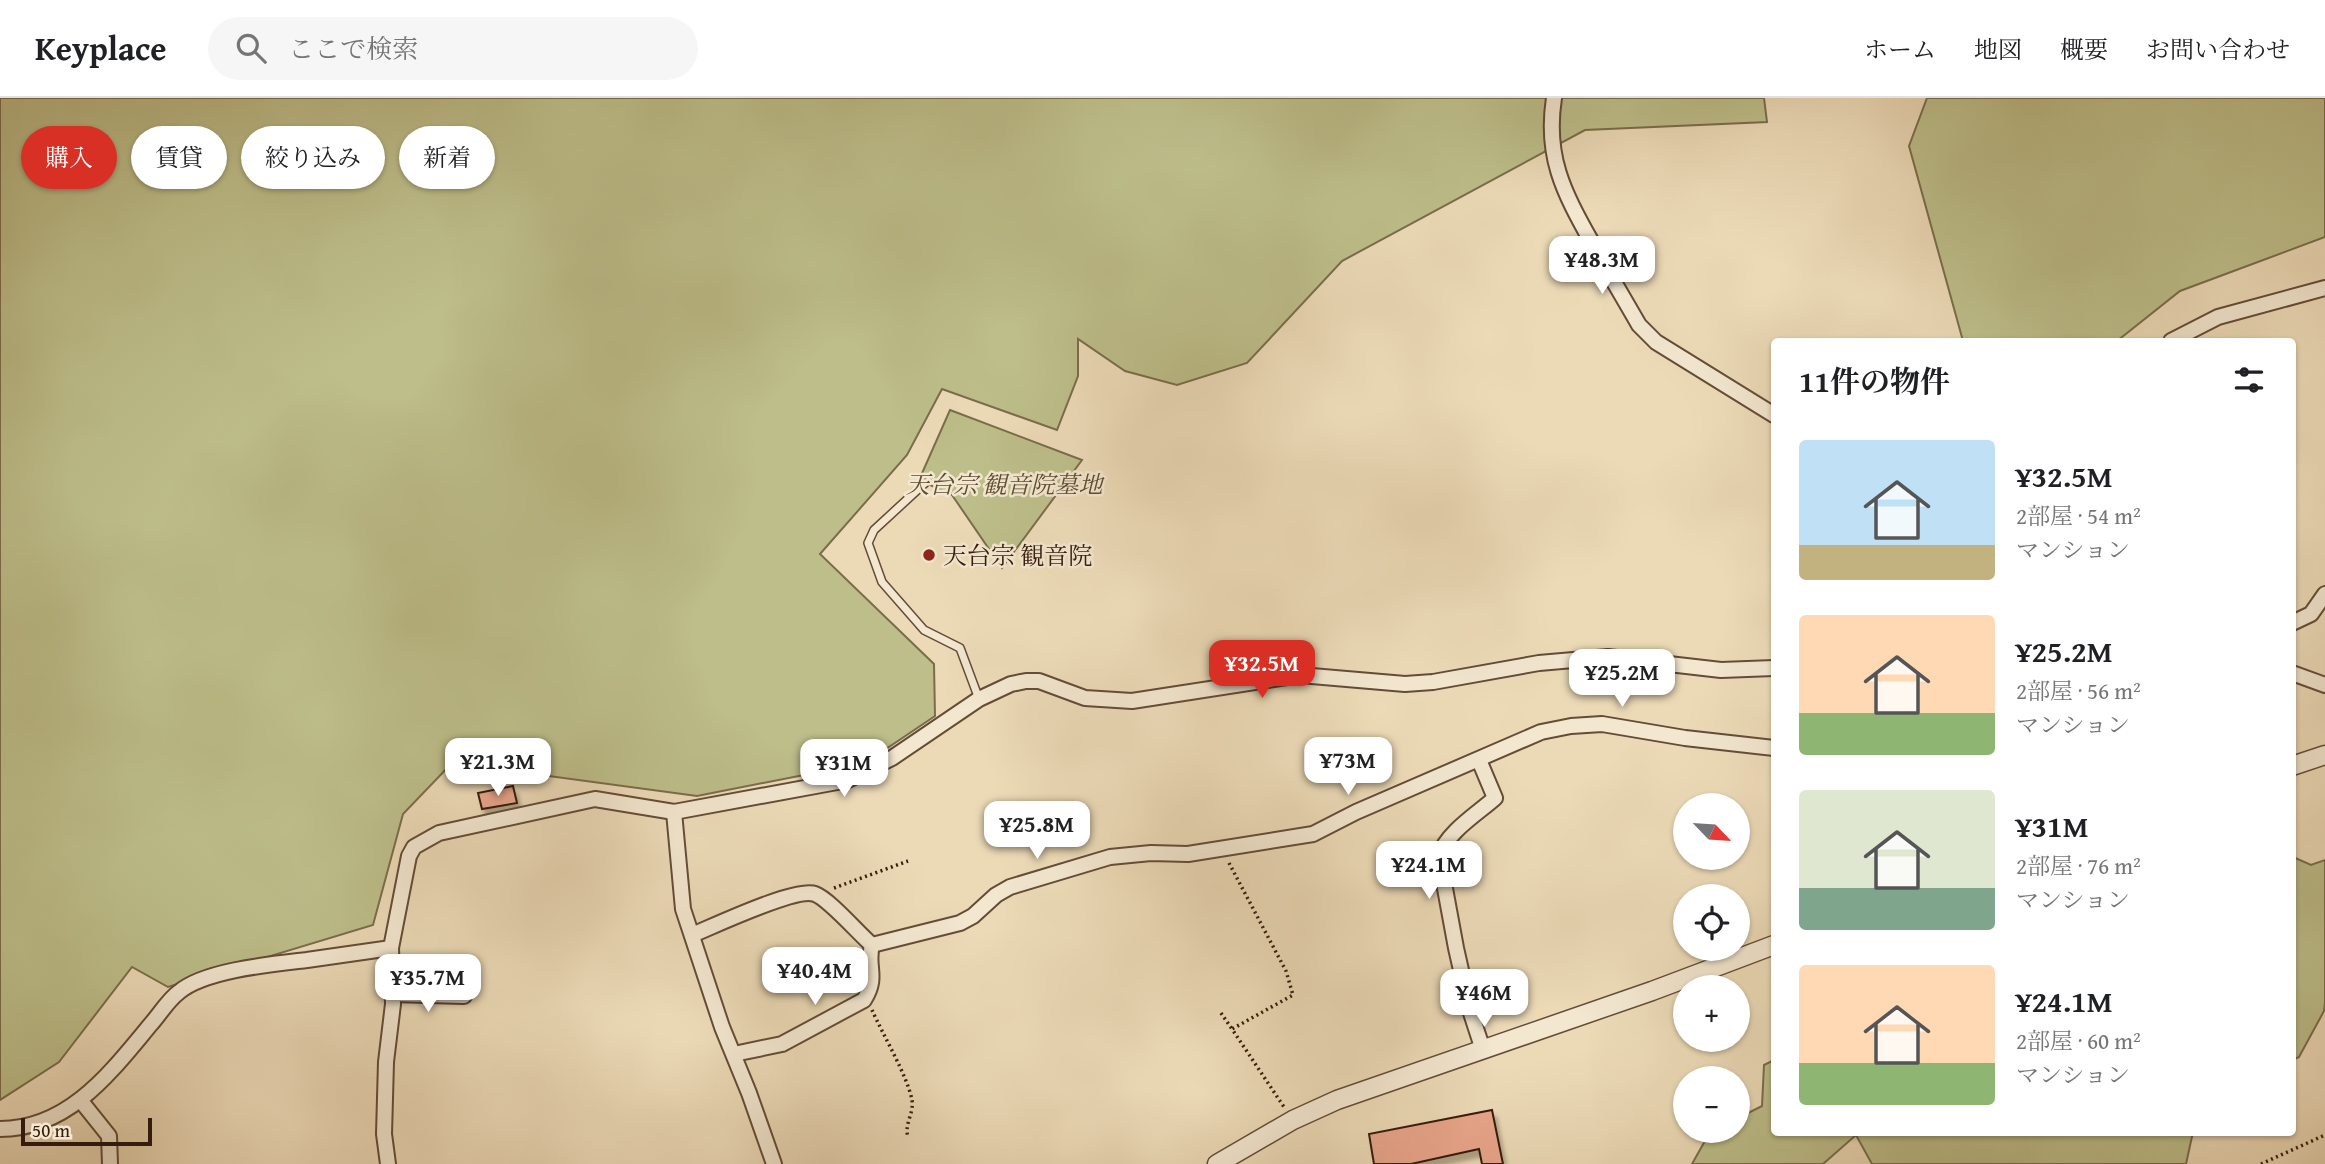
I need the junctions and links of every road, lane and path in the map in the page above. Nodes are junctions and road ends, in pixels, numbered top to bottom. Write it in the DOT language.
graph roads {
  1 [pos="1554,98"];
  2 [pos="2325,288"];
  3 [pos="2177,338"];
  4 [pos="1771,413"];
  5 [pos="925,482"];
  6 [pos="2325,594"];
  7 [pos="2296,621"];
  8 [pos="1771,668"];
  9 [pos="2296,674"];
  10 [pos="2325,685"];
  11 [pos="979,699"];
  12 [pos="1771,748"];
  13 [pos="2325,755"];
  14 [pos="1479,760"];
  15 [pos="2296,765"];
  16 [pos="674,812"];
  17 [pos="1222,849"];
  18 [pos="908,861"];
  19 [pos="816,894"];
  20 [pos="692,935"];
  21 [pos="872,945"];
  22 [pos="1771,947"];
  23 [pos="391,948"];
  24 [pos="393,994"];
  25 [pos="464,996"];
  26 [pos="864,1000"];
  27 [pos="1221,1013"];
  28 [pos="1232,1029"];
  29 [pos="1483,1050"];
  30 [pos="734,1054"];
  31 [pos="81,1101"];
  32 [pos="1293,1120"];
  33 [pos="0,1129"];
  34 [pos="2325,1135"];
  35 [pos="908,1138"];
  36 [pos="110,1164"];
  37 [pos="388,1164"];
  38 [pos="774,1164"];
  39 [pos="1217,1164"];
  40 [pos="2262,1164"];
  1 -- 4 [label="street"];
  2 -- 3 [label="street"];
  5 -- 11 [label="lane"];
  6 -- 7 [label="street"];
  8 -- 11 [label="street"];
  9 -- 10 [label="street"];
  11 -- 16 [label="street"];
  12 -- 14 [label="street"];
  13 -- 15 [label="street"];
  14 -- 17 [label="street"];
  14 -- 29 [label="street"];
  16 -- 20 [label="street"];
  16 -- 23 [label="street"];
  17 -- 21 [label="street"];
  17 -- 28 [label="path"];
  18 -- 19 [label="path"];
  19 -- 20 [label="street"];
  19 -- 21 [label="street"];
  20 -- 30 [label="street"];
  21 -- 26 [label="street"];
  22 -- 29 [label="street"];
  23 -- 24 [label="street"];
  23 -- 31 [label="street"];
  24 -- 25 [label="street"];
  24 -- 37 [label="street"];
  26 -- 30 [label="street"];
  26 -- 35 [label="path"];
  27 -- 28 [label="path"];
  28 -- 32 [label="path"];
  29 -- 32 [label="street"];
  30 -- 38 [label="street"];
  31 -- 33 [label="street"];
  31 -- 36 [label="street"];
  32 -- 39 [label="street"];
  34 -- 40 [label="path"];
}
